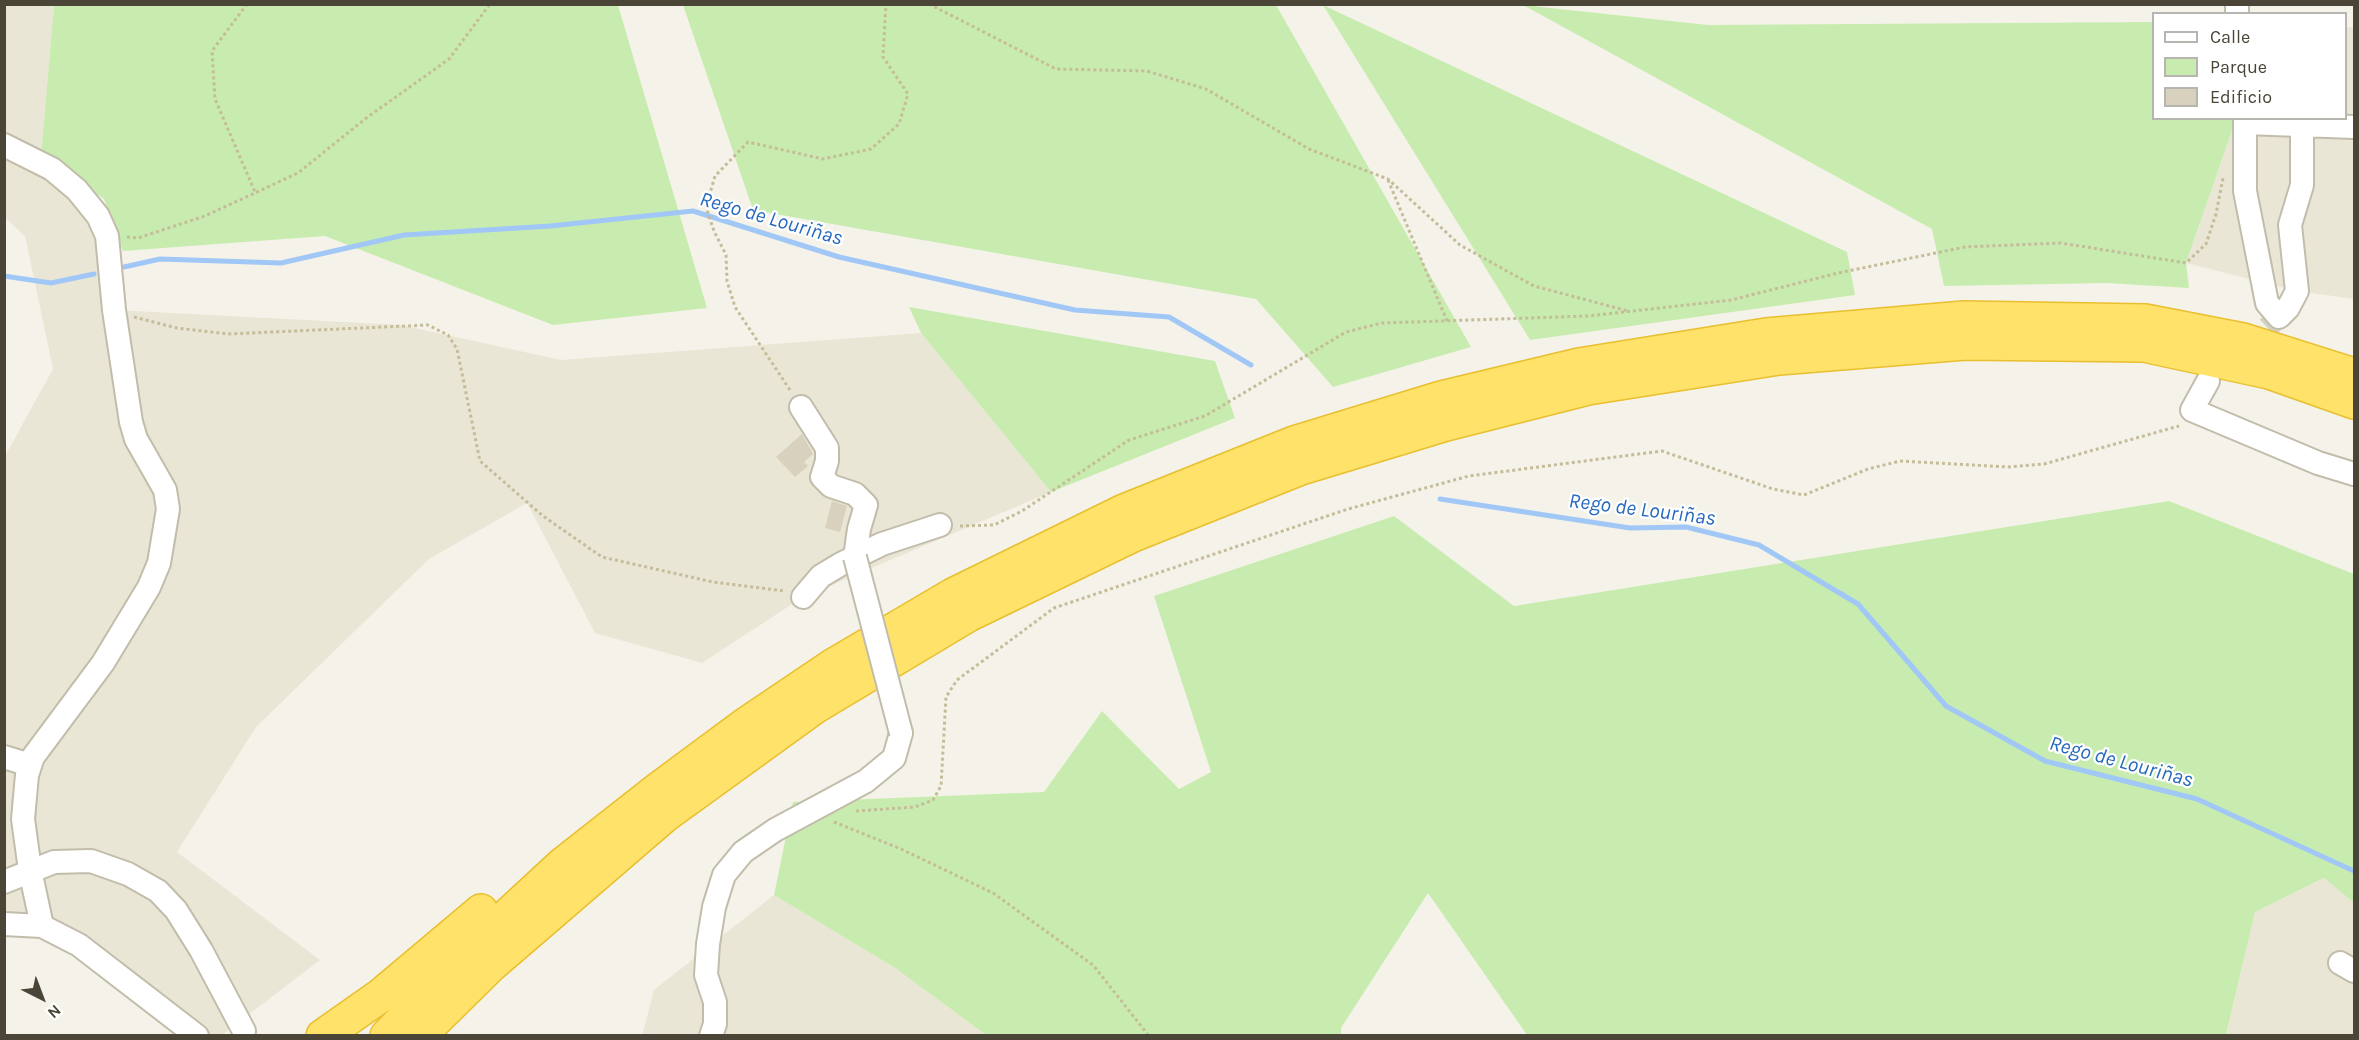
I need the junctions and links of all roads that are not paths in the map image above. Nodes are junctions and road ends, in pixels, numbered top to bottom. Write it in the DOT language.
graph roads {
  1 [pos="2245,121"];
  2 [pos="2302,127"];
  3 [pos="2355,128"];
  4 [pos="4,145"];
  5 [pos="2355,375"];
  6 [pos="2208,381"];
  7 [pos="2355,402"];
  8 [pos="801,407"];
  9 [pos="2355,474"];
  10 [pos="940,525"];
  11 [pos="855,557"];
  12 [pos="803,597"];
  13 [pos="4,758"];
  14 [pos="30,765"];
  15 [pos="660,788"];
  16 [pos="30,870"];
  17 [pos="4,882"];
  18 [pos="4,924"];
  19 [pos="42,926"];
  20 [pos="491,965"];
  21 [pos="244,1031"];
  22 [pos="197,1035"];
  23 [pos="323,1035"];
  24 [pos="387,1035"];
  25 [pos="419,1035"];
  26 [pos="442,1035"];
  27 [pos="711,1035"];
  1 -- 2 [label="street"];
  1 -- 2 [label="street"];
  2 -- 3 [label="street"];
  4 -- 14 [label="street"];
  5 -- 15 [label="highway"];
  6 -- 9 [label="street"];
  7 -- 20 [label="highway"];
  8 -- 11 [label="street"];
  10 -- 11 [label="street"];
  11 -- 12 [label="street"];
  11 -- 27 [label="street, bridge"];
  13 -- 14 [label="street"];
  14 -- 16 [label="street"];
  15 -- 23 [label="highway"];
  15 -- 24 [label="highway"];
  16 -- 17 [label="street"];
  16 -- 19 [label="street"];
  16 -- 21 [label="street"];
  18 -- 19 [label="street"];
  19 -- 22 [label="street"];
  20 -- 25 [label="highway"];
  20 -- 26 [label="highway"];
}
